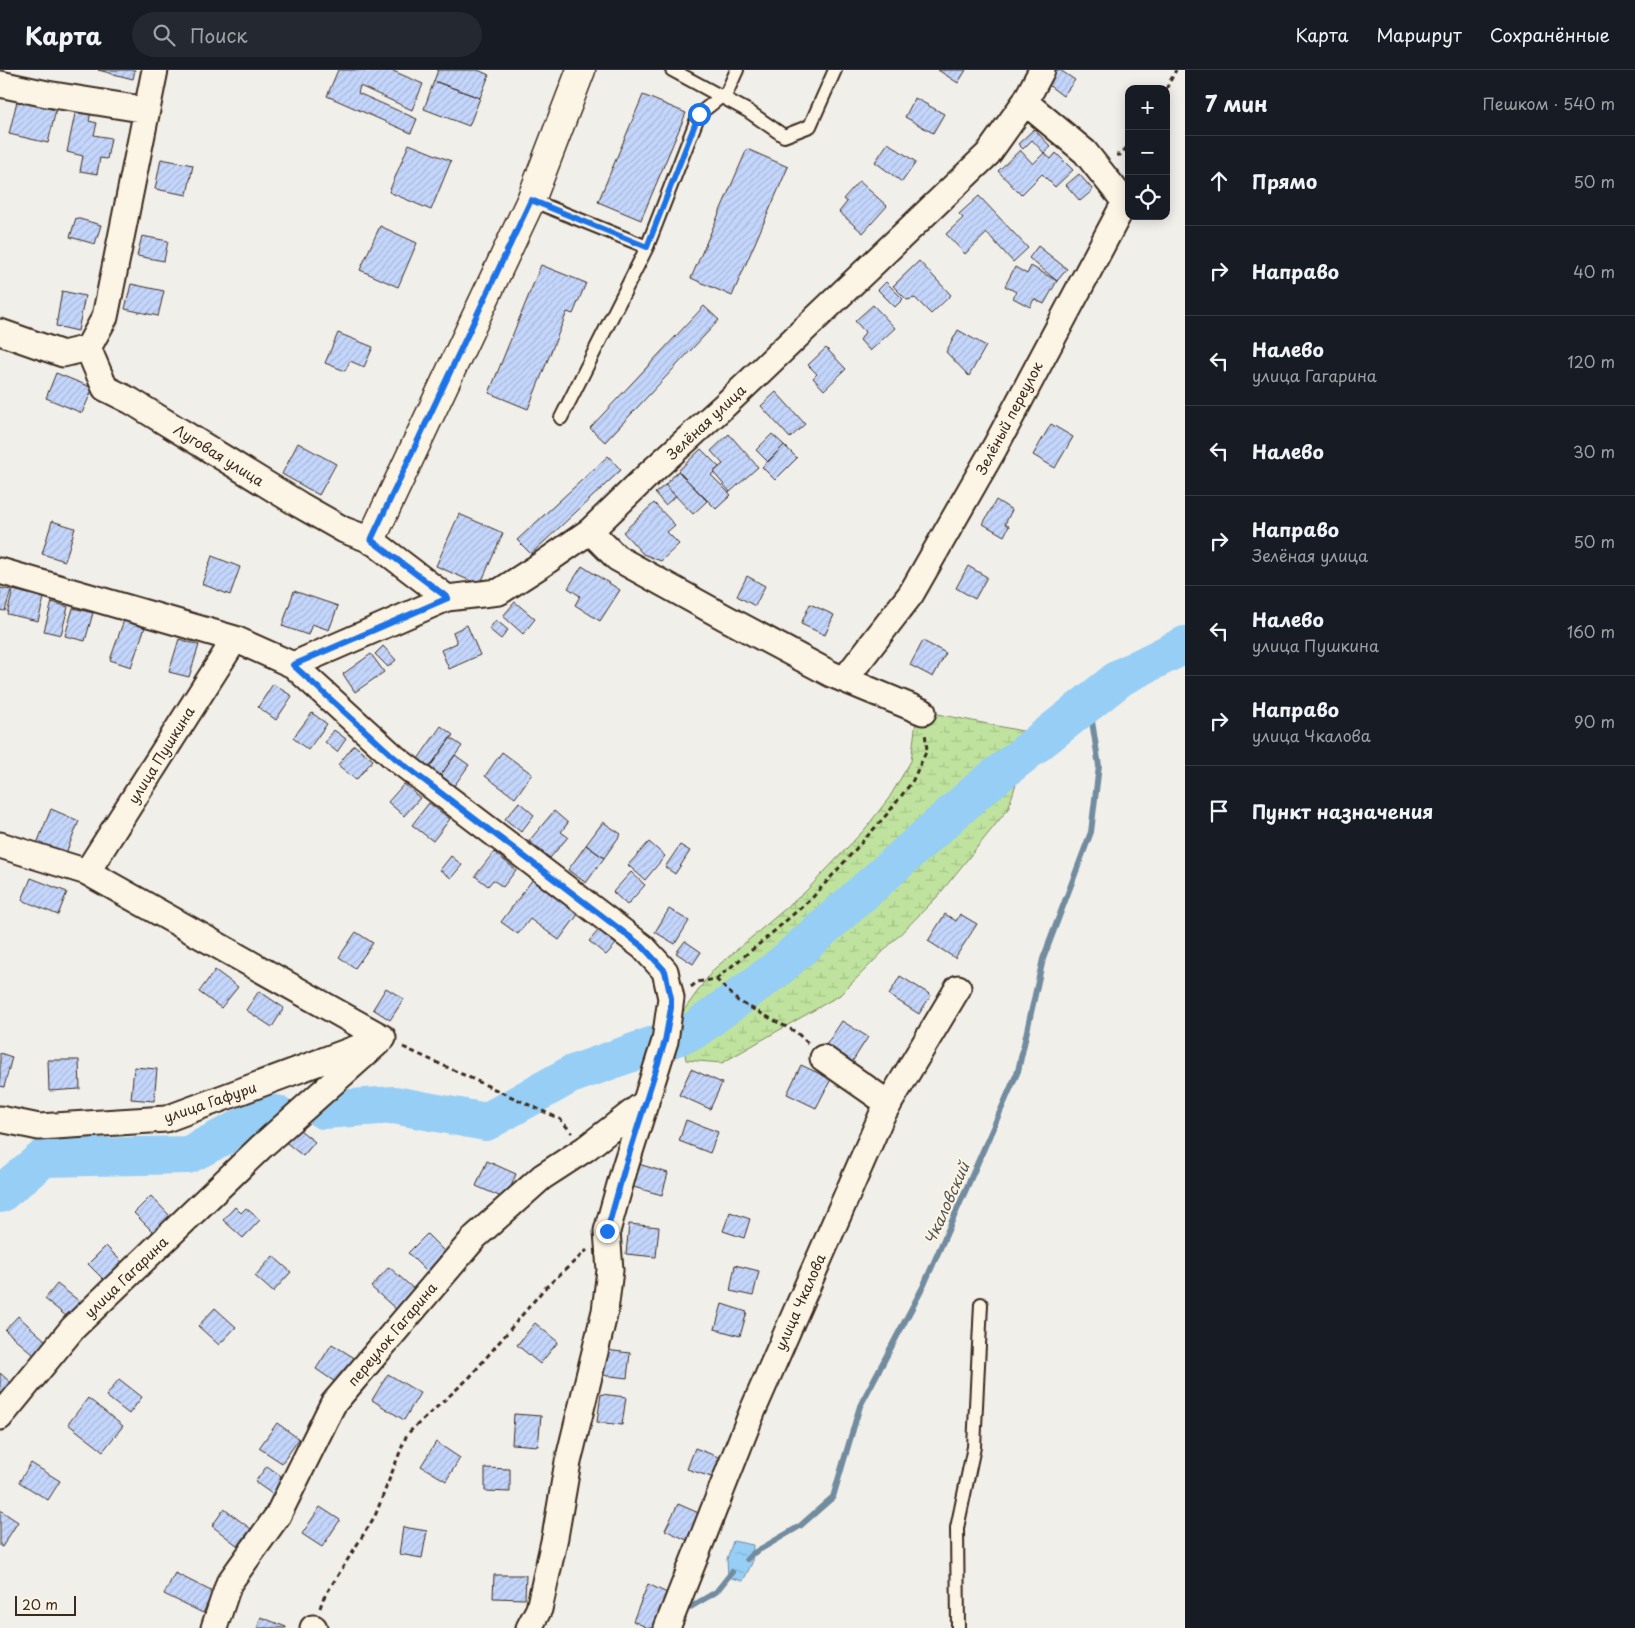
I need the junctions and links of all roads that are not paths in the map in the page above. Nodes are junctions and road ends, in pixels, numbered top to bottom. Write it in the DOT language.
graph roads {
  1 [pos="155,70"];
  2 [pos="581,70"];
  3 [pos="672,70"];
  4 [pos="737,70"];
  5 [pos="835,70"];
  6 [pos="1042,70"];
  7 [pos="0,84"];
  8 [pos="722,96"];
  9 [pos="1025,102"];
  10 [pos="147,110"];
  11 [pos="531,200"];
  12 [pos="647,247"];
  13 [pos="0,332"];
  14 [pos="88,348"];
  15 [pos="561,418"];
  16 [pos="590,531"];
  17 [pos="371,540"];
  18 [pos="0,571"];
  19 [pos="448,598"];
  20 [pos="235,639"];
  21 [pos="293,665"];
  22 [pos="844,680"];
  23 [pos="923,712"];
  24 [pos="0,845"];
  25 [pos="87,872"];
  26 [pos="958,988"];
  27 [pos="382,1038"];
  28 [pos="823,1058"];
  29 [pos="646,1102"];
  30 [pos="889,1104"];
  31 [pos="0,1119"];
  32 [pos="981,1304"];
  33 [pos="0,1417"];
  34 [pos="214,1628"];
  35 [pos="529,1628"];
  36 [pos="667,1628"];
  37 [pos="958,1628"];
  1 -- 10 [label="street"];
  2 -- 11 [label="street"];
  3 -- 8 [label="lane"];
  4 -- 8 [label="lane"];
  5 -- 8 [label="lane"];
  6 -- 9 [label="street, Зелёная улица"];
  7 -- 10 [label="street"];
  8 -- 12 [label="lane"];
  9 -- 16 [label="street, Зелёная улица"];
  9 -- 22 [label="street, Зелёный переулок"];
  10 -- 14 [label="street"];
  11 -- 12 [label="lane"];
  11 -- 17 [label="street"];
  12 -- 15 [label="lane"];
  13 -- 14 [label="street"];
  14 -- 17 [label="street, Луговая улица"];
  16 -- 19 [label="street, Зелёная улица"];
  16 -- 22 [label="street"];
  17 -- 19 [label="street, Луговая улица"];
  18 -- 20 [label="street"];
  19 -- 21 [label="street, Зелёная улица"];
  20 -- 21 [label="street"];
  20 -- 25 [label="street, улица Пушкина"];
  21 -- 29 [label="street"];
  22 -- 23 [label="street"];
  24 -- 25 [label="street"];
  25 -- 27 [label="street"];
  26 -- 30 [label="street, улица Чкалова"];
  27 -- 31 [label="street, улица Гафури"];
  27 -- 33 [label="street, улица Гагарина"];
  28 -- 30 [label="street"];
  29 -- 34 [label="street, переулок Гагарина"];
  29 -- 35 [label="street"];
  30 -- 36 [label="street, улица Чкалова"];
  32 -- 37 [label="lane"];
}
